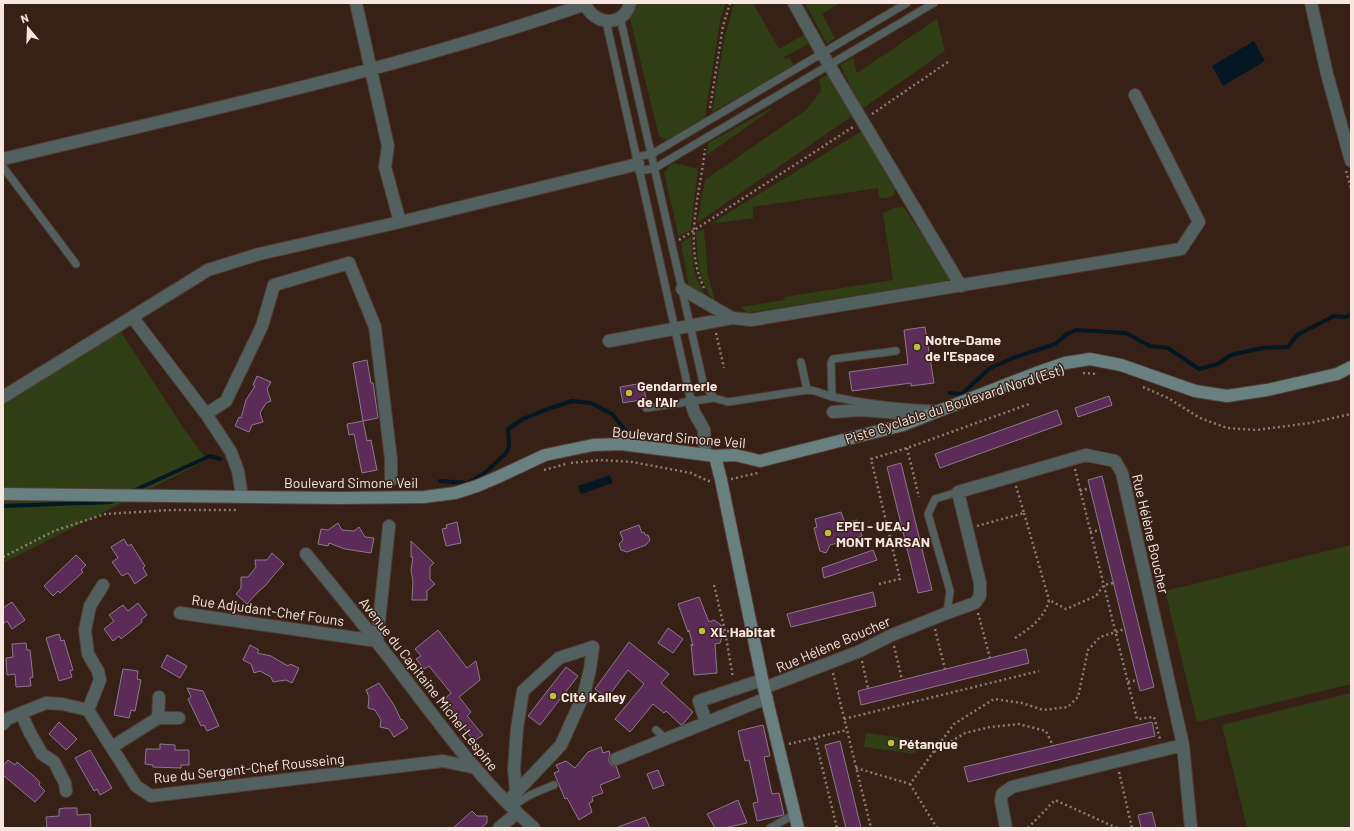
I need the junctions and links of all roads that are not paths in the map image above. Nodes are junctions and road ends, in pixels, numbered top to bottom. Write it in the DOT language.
graph roads {
  1 [pos="356,3"];
  2 [pos="630,3"];
  3 [pos="794,3"];
  4 [pos="907,3"];
  5 [pos="934,3"];
  6 [pos="1311,3"];
  7 [pos="586,4"];
  8 [pos="620,17"];
  9 [pos="606,21"];
  10 [pos="822,53"];
  11 [pos="829,64"];
  12 [pos="371,70"];
  13 [pos="1135,95"];
  14 [pos="652,154"];
  15 [pos="3,159"];
  16 [pos="1351,161"];
  17 [pos="638,164"];
  18 [pos="3,167"];
  19 [pos="655,168"];
  20 [pos="400,222"];
  21 [pos="76,264"];
  22 [pos="961,286"];
  23 [pos="682,289"];
  24 [pos="732,318"];
  25 [pos="136,322"];
  26 [pos="691,326"];
  27 [pos="675,329"];
  28 [pos="609,341"];
  29 [pos="896,351"];
  30 [pos="801,362"];
  31 [pos="1351,367"];
  32 [pos="1337,374"];
  33 [pos="1351,377"];
  34 [pos="807,390"];
  35 [pos="3,397"];
  36 [pos="832,397"];
  37 [pos="714,398"];
  38 [pos="691,401"];
  39 [pos="646,408"];
  40 [pos="940,410"];
  41 [pos="833,412"];
  42 [pos="206,414"];
  43 [pos="917,420"];
  44 [pos="710,455"];
  45 [pos="391,480"];
  46 [pos="958,492"];
  47 [pos="3,494"];
  48 [pos="242,496"];
  49 [pos="389,526"];
  50 [pos="306,554"];
  51 [pos="103,585"];
  52 [pos="180,613"];
  53 [pos="947,613"];
  54 [pos="377,641"];
  55 [pos="764,689"];
  56 [pos="160,697"];
  57 [pos="88,710"];
  58 [pos="21,713"];
  59 [pos="4,718"];
  60 [pos="158,718"];
  61 [pos="179,718"];
  62 [pos="706,722"];
  63 [pos="656,730"];
  64 [pos="666,739"];
  65 [pos="1183,745"];
  66 [pos="112,747"];
  67 [pos="616,759"];
  68 [pos="476,768"];
  69 [pos="554,785"];
  70 [pos="66,791"];
  71 [pos="516,792"];
  72 [pos="512,808"];
  73 [pos="795,814"];
  74 [pos="499,828"];
  75 [pos="534,828"];
  76 [pos="770,828"];
  77 [pos="798,828"];
  78 [pos="1006,828"];
  79 [pos="1191,828"];
  1 -- 12 [label="street"];
  2 -- 8 [label="street"];
  3 -- 10 [label="street"];
  4 -- 10 [label="lane"];
  5 -- 11 [label="lane"];
  6 -- 16 [label="street"];
  7 -- 9 [label="street"];
  7 -- 12 [label="street"];
  8 -- 9 [label="street"];
  8 -- 14 [label="lane"];
  9 -- 17 [label="lane"];
  10 -- 11 [label="street"];
  10 -- 14 [label="lane"];
  11 -- 19 [label="lane"];
  11 -- 22 [label="street"];
  12 -- 15 [label="street"];
  12 -- 20 [label="street"];
  13 -- 22 [label="street"];
  14 -- 17 [label="lane"];
  14 -- 19 [label="lane"];
  17 -- 19 [label="lane"];
  17 -- 20 [label="street"];
  17 -- 27 [label="lane"];
  18 -- 21 [label="lane"];
  19 -- 23 [label="lane"];
  20 -- 35 [label="street"];
  22 -- 24 [label="street"];
  23 -- 24 [label="street"];
  23 -- 26 [label="lane"];
  24 -- 26 [label="street"];
  25 -- 42 [label="street"];
  26 -- 27 [label="street"];
  26 -- 37 [label="lane"];
  27 -- 28 [label="street"];
  27 -- 38 [label="lane"];
  29 -- 36 [label="lane"];
  30 -- 34 [label="lane"];
  31 -- 32 [label="main road, Boulevard Simone Veil"];
  32 -- 33 [label="main road, Boulevard Simone Veil"];
  32 -- 40 [label="main road, Boulevard Simone Veil"];
  34 -- 36 [label="lane"];
  34 -- 37 [label="lane"];
  36 -- 40 [label="lane"];
  37 -- 38 [label="lane"];
  38 -- 39 [label="lane"];
  38 -- 44 [label="street"];
  40 -- 43 [label="main road, Boulevard Simone Veil"];
  41 -- 43 [label="street"];
  42 -- 45 [label="street"];
  42 -- 48 [label="street"];
  43 -- 44 [label="main road, Boulevard Simone Veil"];
  44 -- 48 [label="main road, Boulevard Simone Veil"];
  44 -- 55 [label="main road"];
  46 -- 53 [label="lane"];
  46 -- 53 [label="street, Rue Hélène Boucher"];
  46 -- 65 [label="street, Rue Hélène Boucher"];
  47 -- 48 [label="main road, Boulevard Simone Veil"];
  49 -- 54 [label="street"];
  50 -- 54 [label="street, Avenue du Capitaine Michel Lespine"];
  51 -- 57 [label="street"];
  52 -- 54 [label="street, Rue Adjudant-Chef Founs"];
  53 -- 55 [label="street, Rue Hélène Boucher"];
  54 -- 68 [label="street, Avenue du Capitaine Michel Lespine"];
  55 -- 62 [label="street"];
  55 -- 62 [label="street"];
  55 -- 73 [label="main road"];
  56 -- 60 [label="street"];
  57 -- 58 [label="street"];
  57 -- 66 [label="street, Rue du Sergent-Chef Rousseing"];
  58 -- 59 [label="street"];
  58 -- 70 [label="street"];
  60 -- 61 [label="street"];
  60 -- 66 [label="street"];
  62 -- 64 [label="street"];
  63 -- 64 [label="lane"];
  64 -- 67 [label="street"];
  65 -- 78 [label="street"];
  65 -- 79 [label="street, Rue Hélène Boucher"];
  66 -- 68 [label="street, Rue du Sergent-Chef Rousseing"];
  68 -- 72 [label="street, Avenue du Capitaine Michel Lespine"];
  69 -- 72 [label="lane"];
  71 -- 71 [label="street"];
  71 -- 72 [label="street"];
  72 -- 74 [label="street"];
  72 -- 75 [label="street, Avenue du Capitaine Michel Lespine"];
  73 -- 76 [label="lane"];
  73 -- 77 [label="main road"];
}
